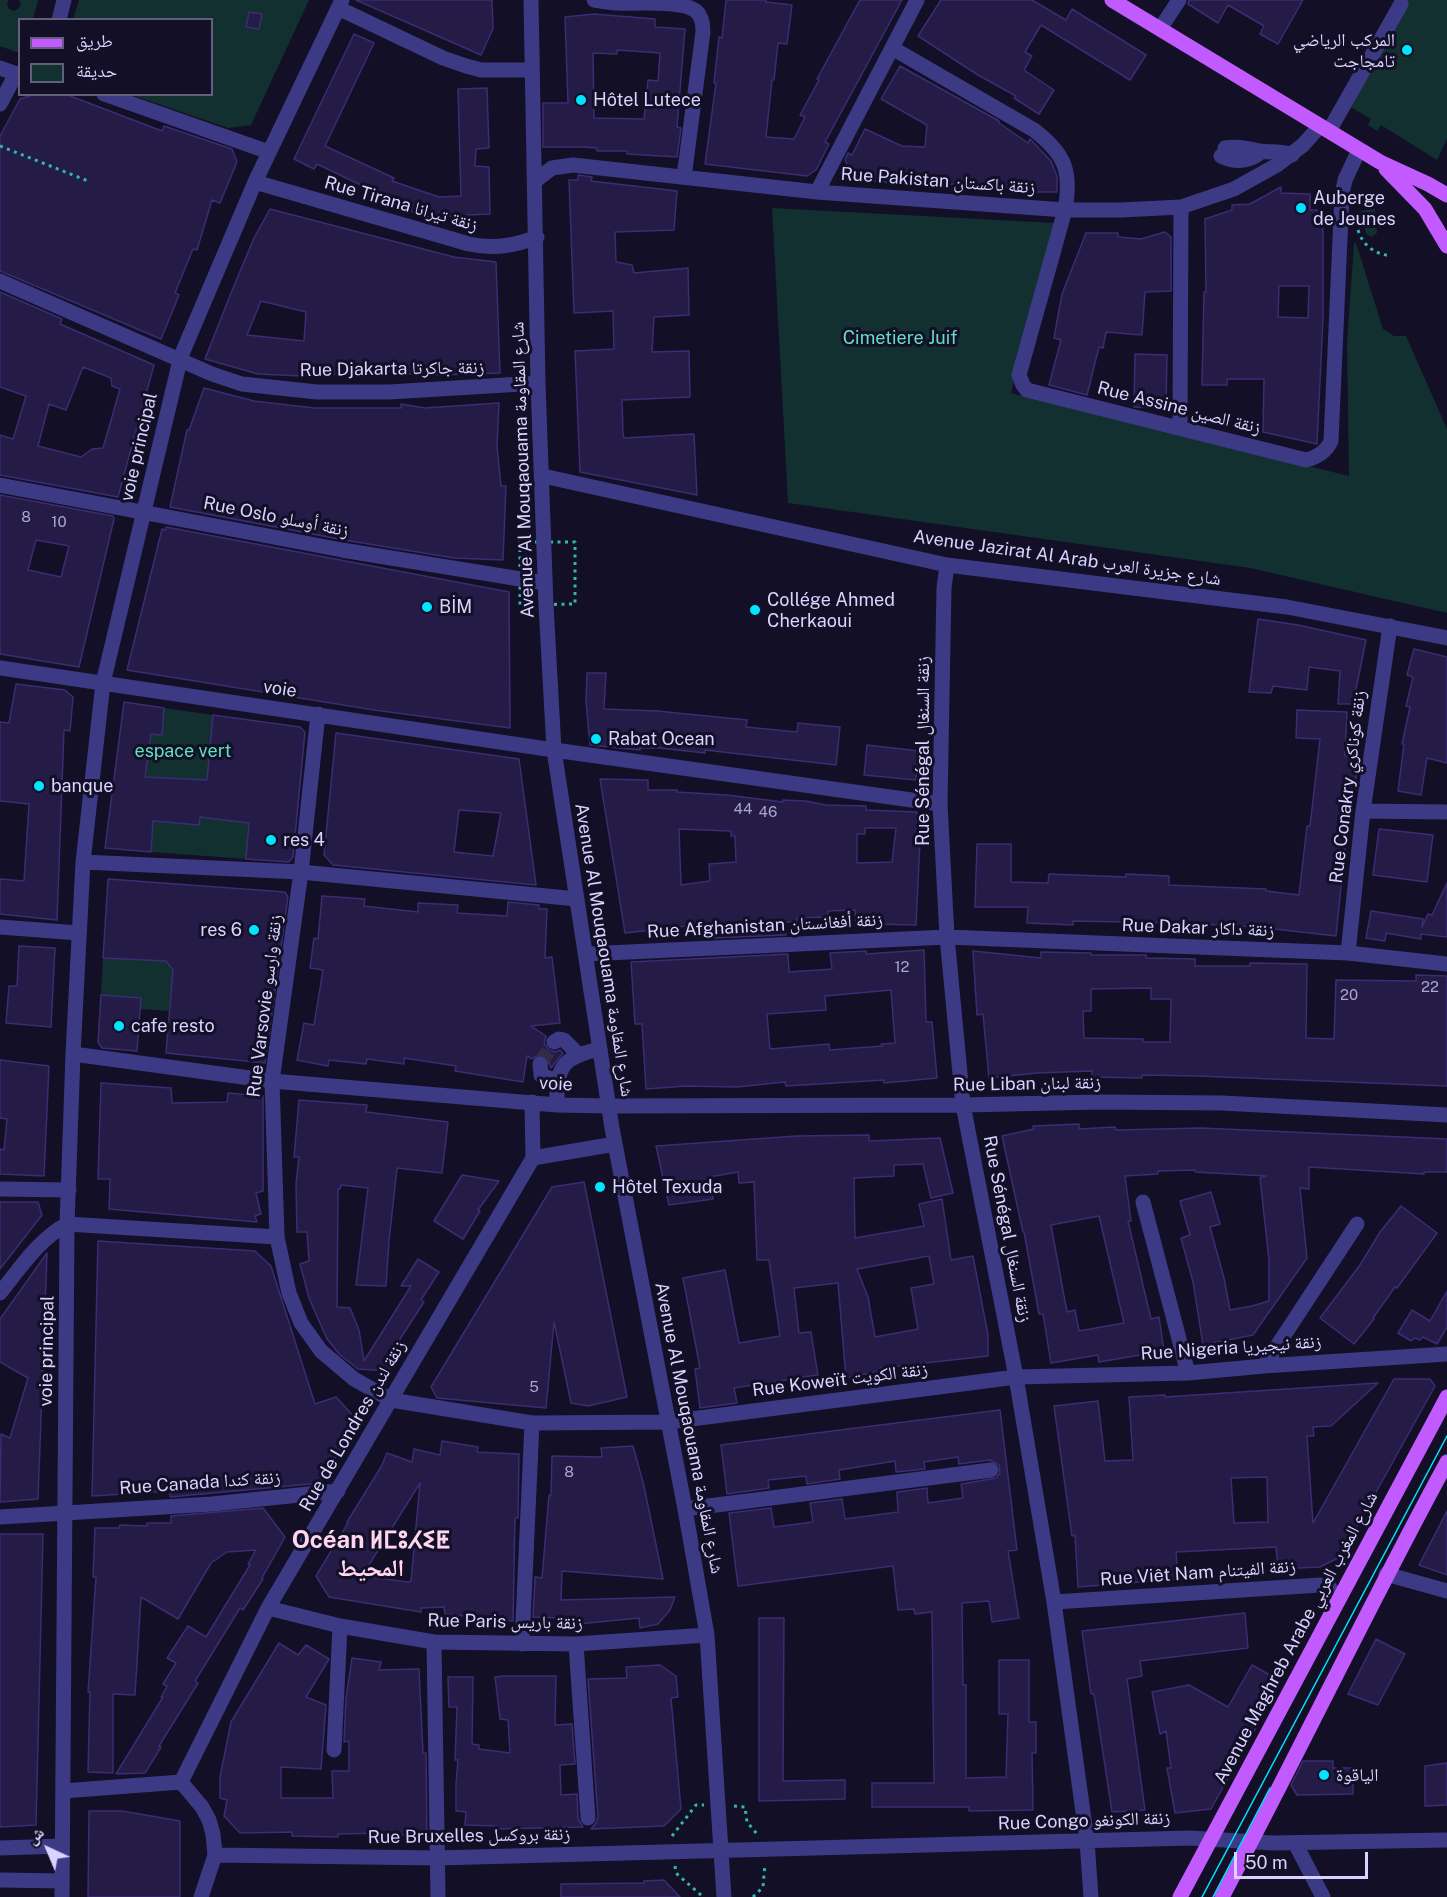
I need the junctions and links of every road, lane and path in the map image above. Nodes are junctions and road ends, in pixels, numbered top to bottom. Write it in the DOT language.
graph roads {
  1 [pos="64,0"];
  2 [pos="531,0"];
  3 [pos="594,0"];
  4 [pos="917,0"];
  5 [pos="1112,0"];
  6 [pos="1179,0"];
  7 [pos="340,4"];
  8 [pos="1401,4"];
  9 [pos="60,18"];
  10 [pos="1160,29"];
  11 [pos="892,48"];
  12 [pos="0,68"];
  13 [pos="531,70"];
  14 [pos="18,74"];
  15 [pos="110,96"];
  16 [pos="0,104"];
  17 [pos="1325,129"];
  18 [pos="0,146"];
  19 [pos="1359,150"];
  20 [pos="269,152"];
  21 [pos="1223,152"];
  22 [pos="1292,155"];
  23 [pos="1380,162"];
  24 [pos="684,177"];
  25 [pos="88,181"];
  26 [pos="535,181"];
  27 [pos="255,182"];
  28 [pos="817,192"];
  29 [pos="1447,195"];
  30 [pos="1181,207"];
  31 [pos="1065,210"];
  32 [pos="1355,222"];
  33 [pos="537,237"];
  34 [pos="1447,246"];
  35 [pos="1391,256"];
  36 [pos="0,281"];
  37 [pos="180,359"];
  38 [pos="538,383"];
  39 [pos="1180,428"];
  40 [pos="543,476"];
  41 [pos="0,485"];
  42 [pos="144,513"];
  43 [pos="946,565"];
  44 [pos="545,583"];
  45 [pos="1390,626"];
  46 [pos="1447,638"];
  47 [pos="0,668"];
  48 [pos="103,683"];
  49 [pos="318,714"];
  50 [pos="554,750"];
  51 [pos="940,804"];
  52 [pos="1364,811"];
  53 [pos="1444,812"];
  54 [pos="83,862"];
  55 [pos="301,872"];
  56 [pos="577,899"];
  57 [pos="0,927"];
  58 [pos="79,933"];
  59 [pos="946,937"];
  60 [pos="1348,953"];
  61 [pos="586,954"];
  62 [pos="1447,964"];
  63 [pos="554,1042"];
  64 [pos="600,1049"];
  65 [pos="73,1054"];
  66 [pos="578,1054"];
  67 [pos="540,1064"];
  68 [pos="272,1081"];
  69 [pos="557,1081"];
  70 [pos="532,1102"];
  71 [pos="557,1105"];
  72 [pos="963,1105"];
  73 [pos="608,1106"];
  74 [pos="1447,1115"];
  75 [pos="615,1144"];
  76 [pos="534,1158"];
  77 [pos="0,1190"];
  78 [pos="69,1190"];
  79 [pos="1143,1202"];
  80 [pos="67,1224"];
  81 [pos="1358,1224"];
  82 [pos="277,1237"];
  83 [pos="0,1293"];
  84 [pos="1447,1354"];
  85 [pos="1264,1366"];
  86 [pos="1188,1373"];
  87 [pos="1016,1377"];
  88 [pos="1447,1397"];
  89 [pos="391,1400"];
  90 [pos="668,1422"];
  91 [pos="532,1423"];
  92 [pos="1447,1462"];
  93 [pos="991,1470"];
  94 [pos="338,1491"];
  95 [pos="685,1509"];
  96 [pos="64,1513"];
  97 [pos="0,1517"];
  98 [pos="1386,1574"];
  99 [pos="1447,1591"];
  100 [pos="1338,1599"];
  101 [pos="1054,1602"];
  102 [pos="268,1608"];
  103 [pos="340,1626"];
  104 [pos="707,1635"];
  105 [pos="434,1642"];
  106 [pos="522,1644"];
  107 [pos="576,1644"];
  108 [pos="334,1750"];
  109 [pos="181,1782"];
  110 [pos="63,1791"];
  111 [pos="588,1818"];
  112 [pos="1210,1839"];
  113 [pos="1447,1840"];
  114 [pos="1086,1841"];
  115 [pos="1252,1842"];
  116 [pos="1295,1843"];
  117 [pos="62,1846"];
  118 [pos="0,1848"];
  119 [pos="723,1850"];
  120 [pos="215,1856"];
  121 [pos="437,1858"];
  122 [pos="0,1880"];
  123 [pos="62,1881"];
  124 [pos="62,1897"];
  125 [pos="201,1897"];
  126 [pos="438,1897"];
  127 [pos="724,1897"];
  128 [pos="1091,1897"];
  129 [pos="1180,1897"];
  130 [pos="1222,1897"];
  131 [pos="1323,1897"];
  1 -- 9 [label="street"];
  2 -- 13 [label="street, Avenue Al Mouqaouama شارع المقاومة"];
  3 -- 24 [label="street"];
  4 -- 11 [label="street"];
  5 -- 10 [label="main road"];
  6 -- 10 [label="street"];
  7 -- 13 [label="street"];
  7 -- 20 [label="street, voie principal"];
  8 -- 17 [label="street, Rue Pakistan زنقة باكستان"];
  10 -- 17 [label="main road"];
  11 -- 28 [label="street"];
  11 -- 31 [label="street"];
  12 -- 14 [label="street"];
  13 -- 26 [label="street, Avenue Al Mouqaouama شارع المقاومة"];
  14 -- 16 [label="street"];
  15 -- 20 [label="street"];
  17 -- 19 [label="main road"];
  17 -- 22 [label="street, Rue Pakistan زنقة باكستان"];
  18 -- 25 [label="path"];
  19 -- 23 [label="main road"];
  19 -- 39 [label="street, Rue Assine زنقة الصين"];
  20 -- 27 [label="street, voie principal"];
  21 -- 22 [label="street"];
  22 -- 30 [label="street, Rue Pakistan زنقة باكستان"];
  23 -- 29 [label="main road"];
  23 -- 34 [label="main road"];
  24 -- 26 [label="street, Rue Pakistan زنقة باكستان"];
  24 -- 28 [label="street, Rue Pakistan زنقة باكستان"];
  26 -- 33 [label="street, Avenue Al Mouqaouama شارع المقاومة"];
  27 -- 33 [label="street, Rue Tirana زنقة تيرانا"];
  27 -- 37 [label="street, voie principal"];
  28 -- 31 [label="street, Rue Pakistan زنقة باكستان"];
  30 -- 31 [label="street, Rue Pakistan زنقة باكستان"];
  30 -- 39 [label="street"];
  31 -- 39 [label="street, Rue Assine زنقة الصين"];
  32 -- 35 [label="path"];
  33 -- 38 [label="street, Avenue Al Mouqaouama شارع المقاومة"];
  36 -- 37 [label="street, Rue Djakarta زنقة جاكرتا"];
  37 -- 38 [label="street, Rue Djakarta زنقة جاكرتا"];
  37 -- 42 [label="street, voie principal"];
  38 -- 40 [label="street, Avenue Al Mouqaouama شارع المقاومة"];
  40 -- 43 [label="street, Avenue Jazirat Al Arab شارع جزيرة العرب"];
  40 -- 44 [label="street, Avenue Al Mouqaouama شارع المقاومة"];
  41 -- 42 [label="street, Rue Oslo زنقة أوسلو"];
  42 -- 44 [label="street, Rue Oslo زنقة أوسلو"];
  42 -- 48 [label="street, voie principal"];
  43 -- 45 [label="street, Avenue Jazirat Al Arab شارع جزيرة العرب"];
  43 -- 51 [label="street, Rue Sénégal زنقة السنغال"];
  44 -- 50 [label="street, Avenue Al Mouqaouama شارع المقاومة"];
  45 -- 46 [label="street, Avenue Jazirat Al Arab شارع جزيرة العرب"];
  45 -- 52 [label="street, Rue Conakry زنقة كوناكري"];
  47 -- 48 [label="street, voie"];
  48 -- 49 [label="street, voie"];
  48 -- 54 [label="street, voie principal"];
  49 -- 50 [label="street, voie"];
  49 -- 55 [label="street, Rue Varsovie زنقة وارسو"];
  50 -- 51 [label="street, voie"];
  50 -- 56 [label="street, Avenue Al Mouqaouama شارع المقاومة"];
  51 -- 59 [label="street, Rue Sénégal زنقة السنغال"];
  52 -- 53 [label="street"];
  52 -- 60 [label="street, Rue Conakry زنقة كوناكري"];
  54 -- 55 [label="street"];
  54 -- 58 [label="street, voie principal"];
  55 -- 56 [label="street"];
  55 -- 68 [label="street, Rue Varsovie زنقة وارسو"];
  56 -- 61 [label="street, Avenue Al Mouqaouama شارع المقاومة"];
  57 -- 58 [label="street"];
  58 -- 65 [label="street, voie principal"];
  59 -- 60 [label="street, Rue Dakar زنقة داكار"];
  59 -- 61 [label="street, Rue Afghanistan زنقة أفغانستان"];
  59 -- 72 [label="street, Rue Sénégal زنقة السنغال"];
  60 -- 62 [label="street, Rue Dakar زنقة داكار"];
  61 -- 64 [label="street, Avenue Al Mouqaouama شارع المقاومة"];
  63 -- 66 [label="street"];
  64 -- 66 [label="street"];
  64 -- 73 [label="street, Avenue Al Mouqaouama شارع المقاومة"];
  65 -- 68 [label="street, voie"];
  65 -- 78 [label="street, voie principal"];
  66 -- 69 [label="street"];
  67 -- 69 [label="street"];
  68 -- 70 [label="street, voie"];
  68 -- 82 [label="street, Rue Varsovie زنقة وارسو"];
  69 -- 71 [label="street"];
  70 -- 71 [label="street, voie"];
  70 -- 76 [label="street"];
  71 -- 73 [label="street, voie"];
  72 -- 73 [label="street, Rue Liban زنقة لبنان"];
  72 -- 74 [label="street, Rue Liban زنقة لبنان"];
  72 -- 87 [label="street, Rue Sénégal زنقة السنغال"];
  73 -- 75 [label="street, Avenue Al Mouqaouama شارع المقاومة"];
  75 -- 76 [label="street"];
  75 -- 90 [label="street, Avenue Al Mouqaouama شارع المقاومة"];
  76 -- 89 [label="street, Rue de Londres زنقة لندن"];
  77 -- 78 [label="street"];
  78 -- 80 [label="street, voie principal"];
  79 -- 86 [label="street"];
  80 -- 82 [label="street"];
  80 -- 83 [label="street"];
  80 -- 96 [label="street, voie principal"];
  81 -- 85 [label="street"];
  82 -- 89 [label="street, Rue Varsovie زنقة وارسو"];
  84 -- 85 [label="street, Rue Nigeria زنقة نيجيريا"];
  85 -- 86 [label="street, Rue Nigeria زنقة نيجيريا"];
  86 -- 87 [label="street, Rue Nigeria زنقة نيجيريا"];
  87 -- 90 [label="street, Rue Koweït زنقة الكويت"];
  87 -- 101 [label="street, Rue Sénégal زنقة السنغال"];
  88 -- 100 [label="main road, Avenue Maghreb Arabe شارع المغرب العربي"];
  89 -- 91 [label="street, Rue Koweït زنقة الكويت"];
  89 -- 94 [label="street, Rue de Londres زنقة لندن"];
  90 -- 91 [label="street, Rue Koweït زنقة الكويت"];
  90 -- 95 [label="street, Avenue Al Mouqaouama شارع المقاومة"];
  91 -- 106 [label="street"];
  92 -- 98 [label="main road"];
  93 -- 95 [label="street"];
  94 -- 96 [label="street, Rue Canada زنقة كندا"];
  94 -- 102 [label="street, Rue de Londres زنقة لندن"];
  95 -- 104 [label="street, Avenue Al Mouqaouama شارع المقاومة"];
  96 -- 97 [label="street, Rue Canada زنقة كندا"];
  96 -- 110 [label="street, voie principal"];
  98 -- 99 [label="street"];
  98 -- 115 [label="main road"];
  100 -- 101 [label="street, Rue Viêt Nam زنقة الفيتنام"];
  100 -- 112 [label="main road, Avenue Maghreb Arabe شارع المغرب العربي"];
  101 -- 114 [label="street, Rue Sénégal زنقة السنغال"];
  102 -- 103 [label="street, Rue Paris زنقة باريس"];
  102 -- 109 [label="street, Rue de Londres زنقة لندن"];
  103 -- 105 [label="street, Rue Paris زنقة باريس"];
  103 -- 108 [label="street"];
  104 -- 107 [label="street, Rue Paris زنقة باريس"];
  104 -- 119 [label="street, Avenue Al Mouqaouama شارع المقاومة"];
  105 -- 106 [label="street, Rue Paris زنقة باريس"];
  105 -- 121 [label="street"];
  106 -- 107 [label="street, Rue Paris زنقة باريس"];
  107 -- 111 [label="street"];
  109 -- 110 [label="street"];
  109 -- 120 [label="street"];
  110 -- 117 [label="street, voie principal"];
  112 -- 114 [label="street, Rue Congo زنقة الكونغو"];
  112 -- 115 [label="street, Rue Congo زنقة الكونغو"];
  112 -- 129 [label="main road, Avenue Maghreb Arabe شارع المغرب العربي"];
  113 -- 116 [label="street, Rue Congo زنقة الكونغو"];
  114 -- 119 [label="street, Rue Congo زنقة الكونغو"];
  114 -- 128 [label="street, Rue Sénégal زنقة السنغال"];
  115 -- 116 [label="street, Rue Congo زنقة الكونغو"];
  115 -- 130 [label="main road"];
  116 -- 131 [label="street"];
  117 -- 118 [label="street"];
  117 -- 123 [label="street, voie principal"];
  119 -- 121 [label="street, Rue Bruxelles زنقة بروكسل"];
  119 -- 127 [label="street, Avenue Al Mouqaouama شارع المقاومة"];
  120 -- 121 [label="street, Rue Bruxelles زنقة بروكسل"];
  120 -- 125 [label="street"];
  121 -- 126 [label="street"];
  122 -- 123 [label="street"];
  123 -- 124 [label="street, voie principal"];
}
